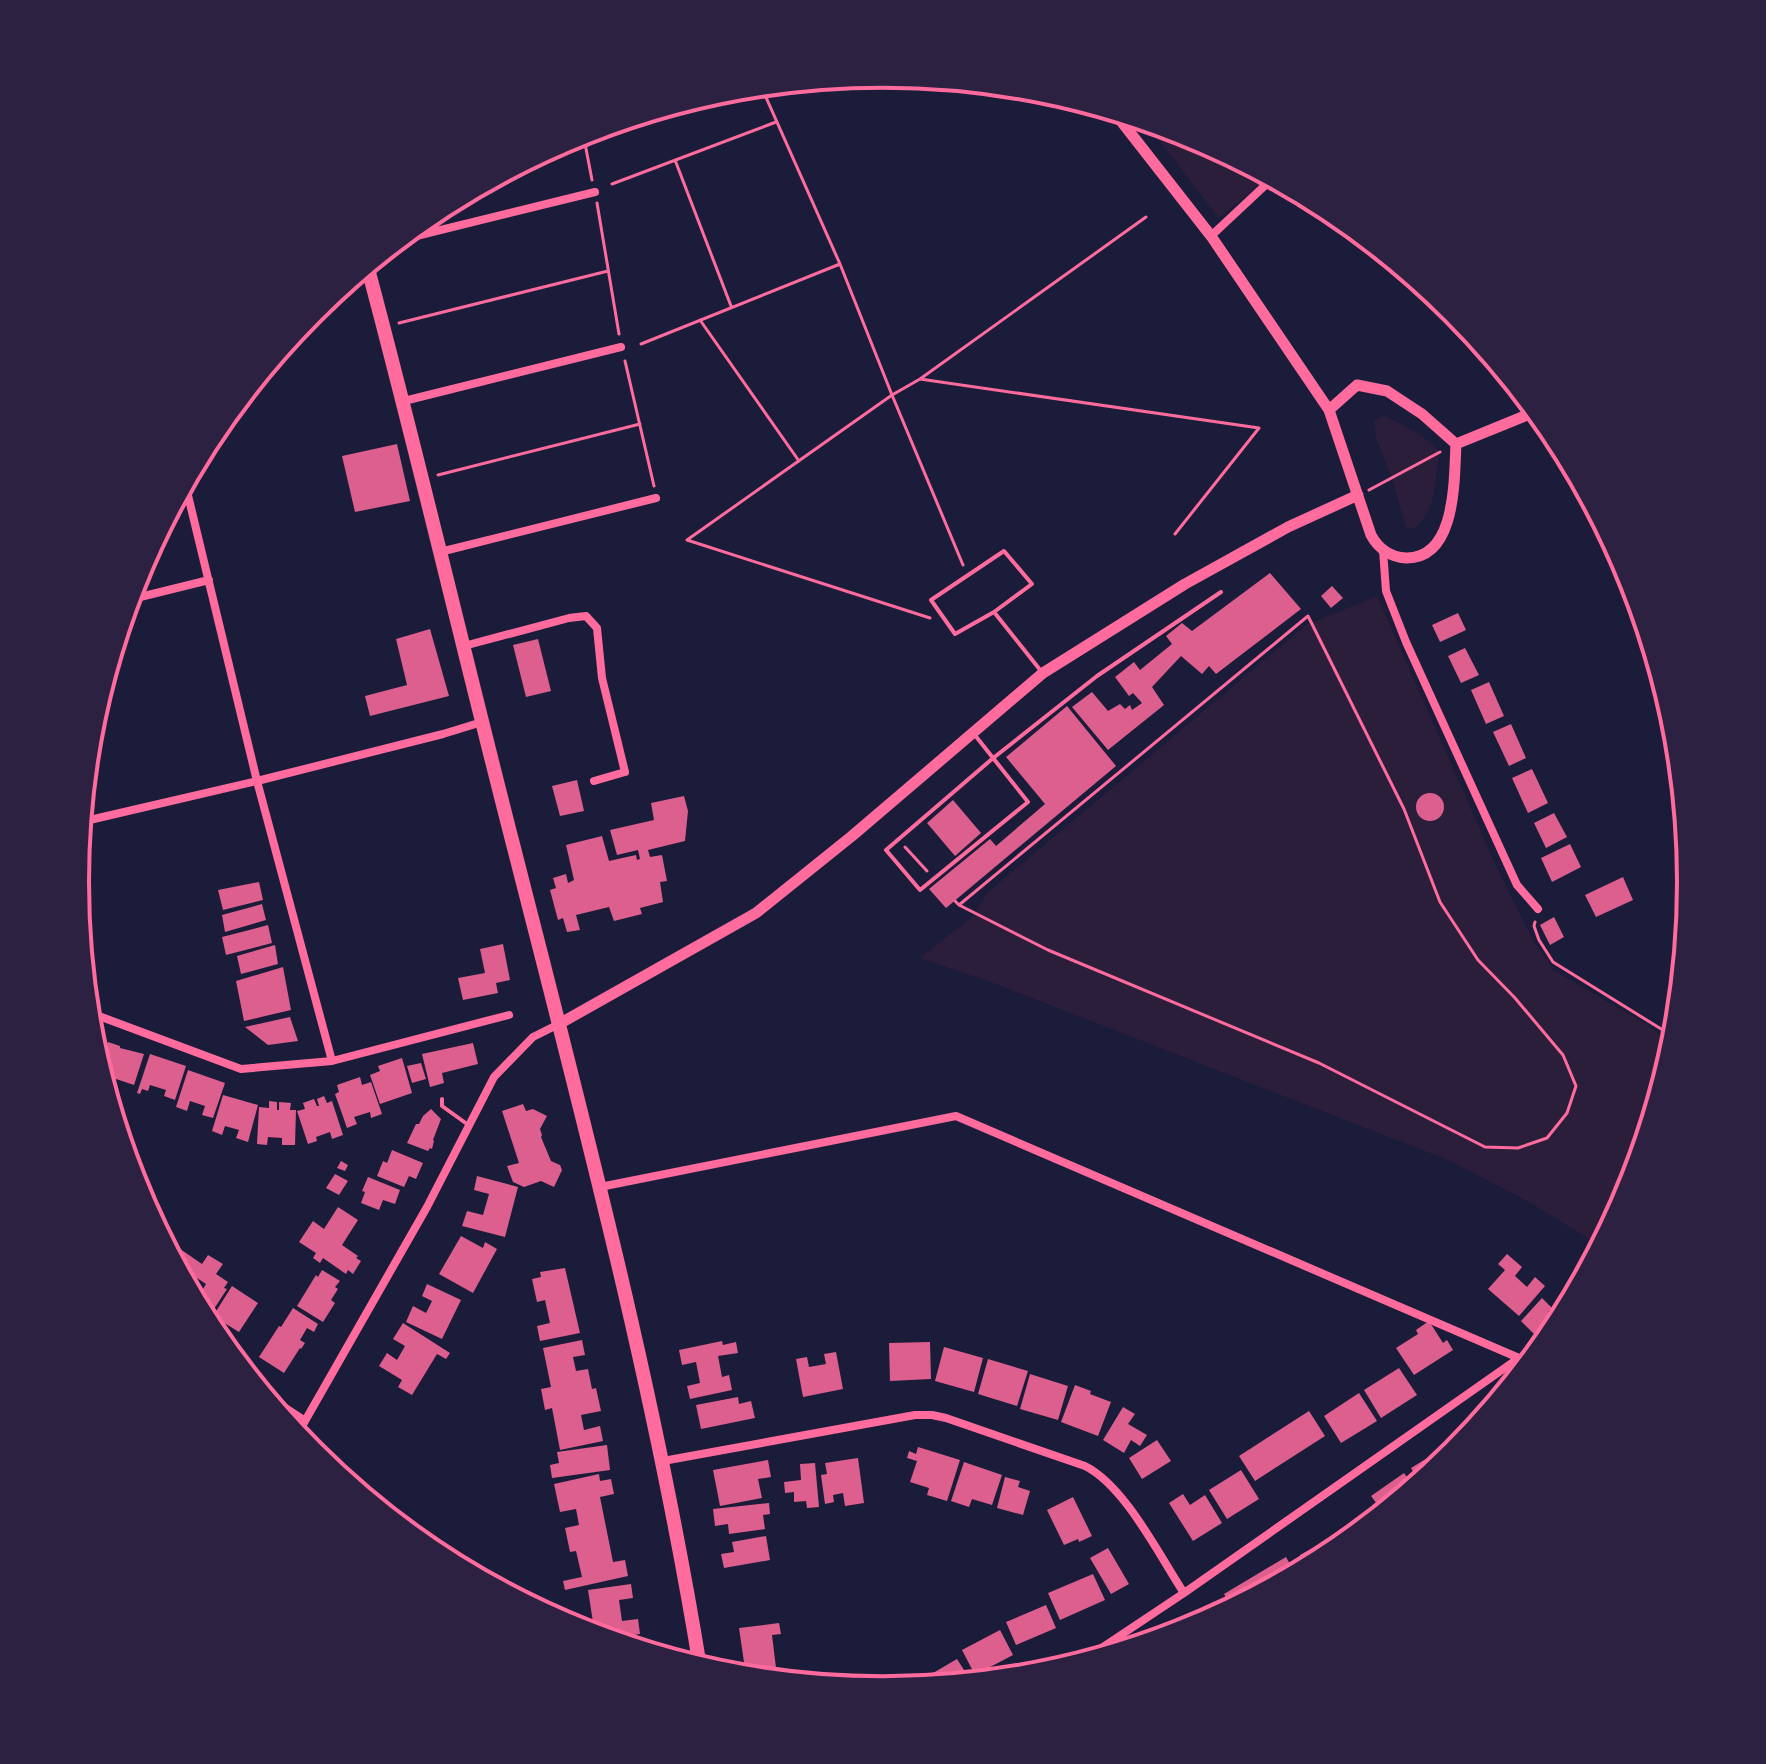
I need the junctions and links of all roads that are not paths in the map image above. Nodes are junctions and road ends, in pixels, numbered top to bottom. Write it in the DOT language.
graph roads {
  1 [pos="1125,126"];
  2 [pos="1265,186"];
  3 [pos="595,192"];
  4 [pos="426,234"];
  5 [pos="1211,236"];
  6 [pos="370,276"];
  7 [pos="621,347"];
  8 [pos="404,401"];
  9 [pos="1329,410"];
  10 [pos="1525,416"];
  11 [pos="1456,444"];
  12 [pos="1358,495"];
  13 [pos="189,497"];
  14 [pos="656,498"];
  15 [pos="1383,550"];
  16 [pos="440,552"];
  17 [pos="209,580"];
  18 [pos="1221,592"];
  19 [pos="142,596"];
  20 [pos="994,612"];
  21 [pos="464,646"];
  22 [pos="1043,673"];
  23 [pos="482,722"];
  24 [pos="972,732"];
  25 [pos="992,759"];
  26 [pos="257,781"];
  27 [pos="594,781"];
  28 [pos="92,819"];
  29 [pos="1538,909"];
  30 [pos="509,1015"];
  31 [pos="101,1017"];
  32 [pos="559,1024"];
  33 [pos="332,1061"];
  34 [pos="442,1099"];
  35 [pos="470,1125"];
  36 [pos="600,1187"];
  37 [pos="1519,1358"];
  38 [pos="1517,1359"];
  39 [pos="292,1412"];
  40 [pos="304,1420"];
  41 [pos="303,1423"];
  42 [pos="663,1461"];
  43 [pos="1184,1593"];
  44 [pos="1109,1643"];
  45 [pos="698,1654"];
  1 -- 5 [label="street"];
  2 -- 5 [label="street"];
  3 -- 4 [label="street"];
  5 -- 9 [label="street"];
  6 -- 8 [label="main road"];
  7 -- 8 [label="street"];
  8 -- 16 [label="main road"];
  9 -- 11 [label="street"];
  9 -- 12 [label="street"];
  10 -- 11 [label="street"];
  11 -- 15 [label="street"];
  12 -- 15 [label="street"];
  12 -- 22 [label="street"];
  13 -- 17 [label="street"];
  14 -- 16 [label="street"];
  15 -- 29 [label="street"];
  16 -- 21 [label="main road"];
  17 -- 19 [label="street"];
  17 -- 26 [label="street"];
  18 -- 25 [label="lane"];
  20 -- 20 [label="lane"];
  20 -- 22 [label="lane"];
  21 -- 23 [label="main road"];
  21 -- 27 [label="street"];
  22 -- 24 [label="street"];
  23 -- 26 [label="street"];
  23 -- 32 [label="main road"];
  24 -- 25 [label="lane"];
  24 -- 32 [label="street"];
  25 -- 25 [label="lane"];
  26 -- 28 [label="street"];
  26 -- 33 [label="street"];
  30 -- 33 [label="street"];
  31 -- 33 [label="street"];
  32 -- 35 [label="street"];
  32 -- 36 [label="main road"];
  34 -- 35 [label="lane"];
  35 -- 40 [label="street"];
  36 -- 37 [label="street"];
  36 -- 42 [label="main road"];
  38 -- 43 [label="street"];
  39 -- 40 [label="street"];
  40 -- 41 [label="street"];
  42 -- 43 [label="street"];
  42 -- 45 [label="main road"];
  43 -- 44 [label="street"];
}
